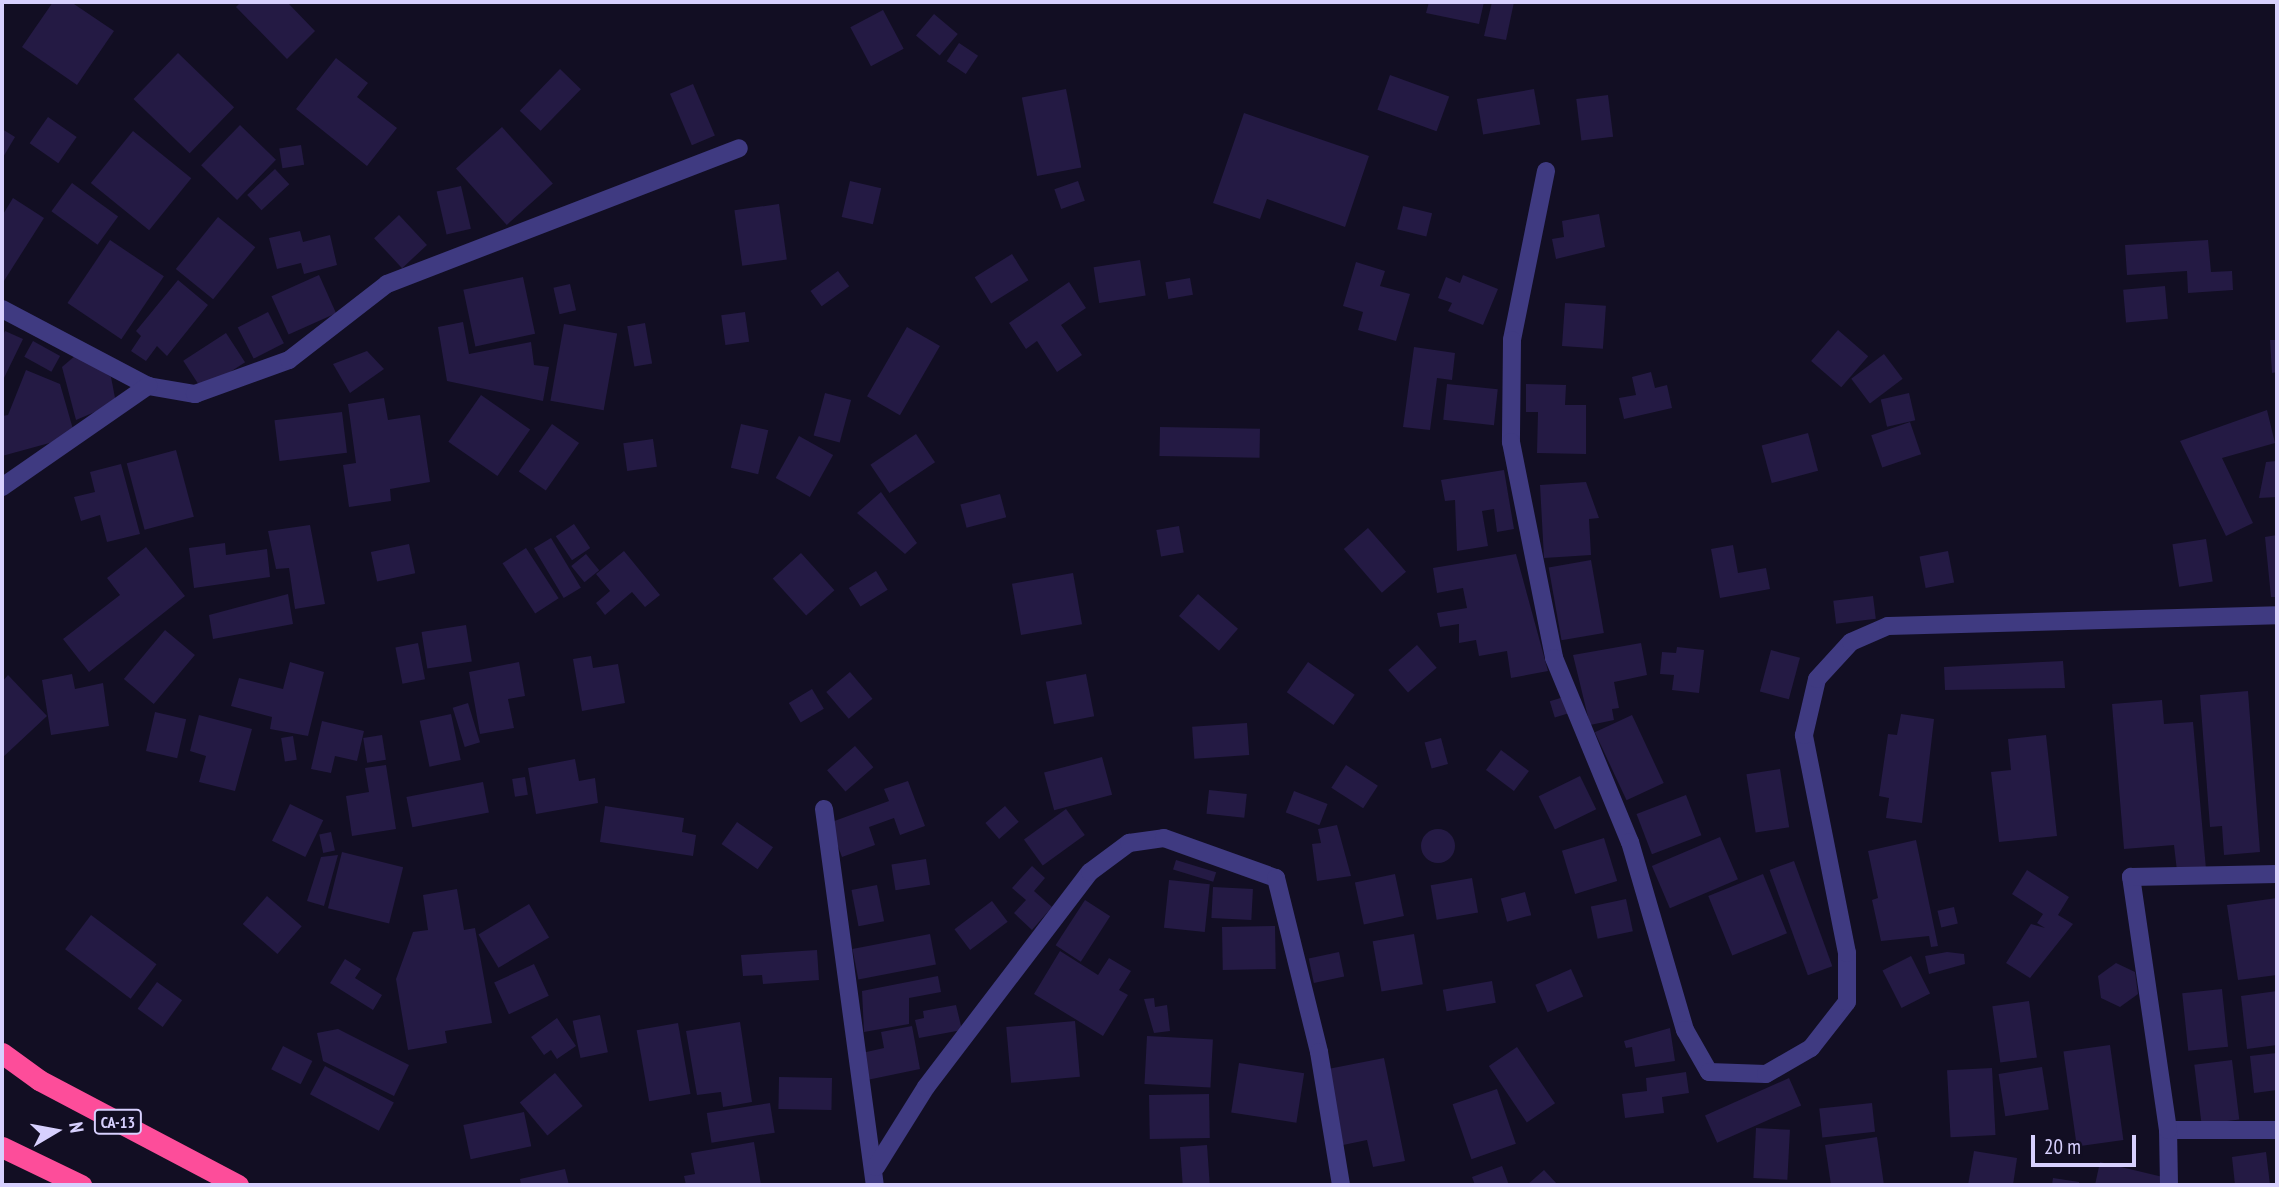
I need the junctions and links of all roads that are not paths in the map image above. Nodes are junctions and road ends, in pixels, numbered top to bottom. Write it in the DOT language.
graph roads {
  1 [pos="739,148"];
  2 [pos="1546,171"];
  3 [pos="2,309"];
  4 [pos="148,386"];
  5 [pos="2,487"];
  6 [pos="2277,615"];
  7 [pos="824,809"];
  8 [pos="2277,874"];
  9 [pos="2,1053"];
  10 [pos="2168,1130"];
  11 [pos="2277,1130"];
  12 [pos="2,1147"];
  13 [pos="876,1176"];
  14 [pos="81,1185"];
  15 [pos="238,1185"];
  16 [pos="1341,1185"];
  17 [pos="2169,1185"];
  1 -- 4 [label="street"];
  2 -- 6 [label="street"];
  3 -- 4 [label="street"];
  4 -- 5 [label="street"];
  7 -- 13 [label="street"];
  8 -- 10 [label="street"];
  9 -- 15 [label="highway, CA-13"];
  10 -- 11 [label="street"];
  10 -- 17 [label="street"];
  12 -- 14 [label="highway"];
  13 -- 16 [label="street"];
}
